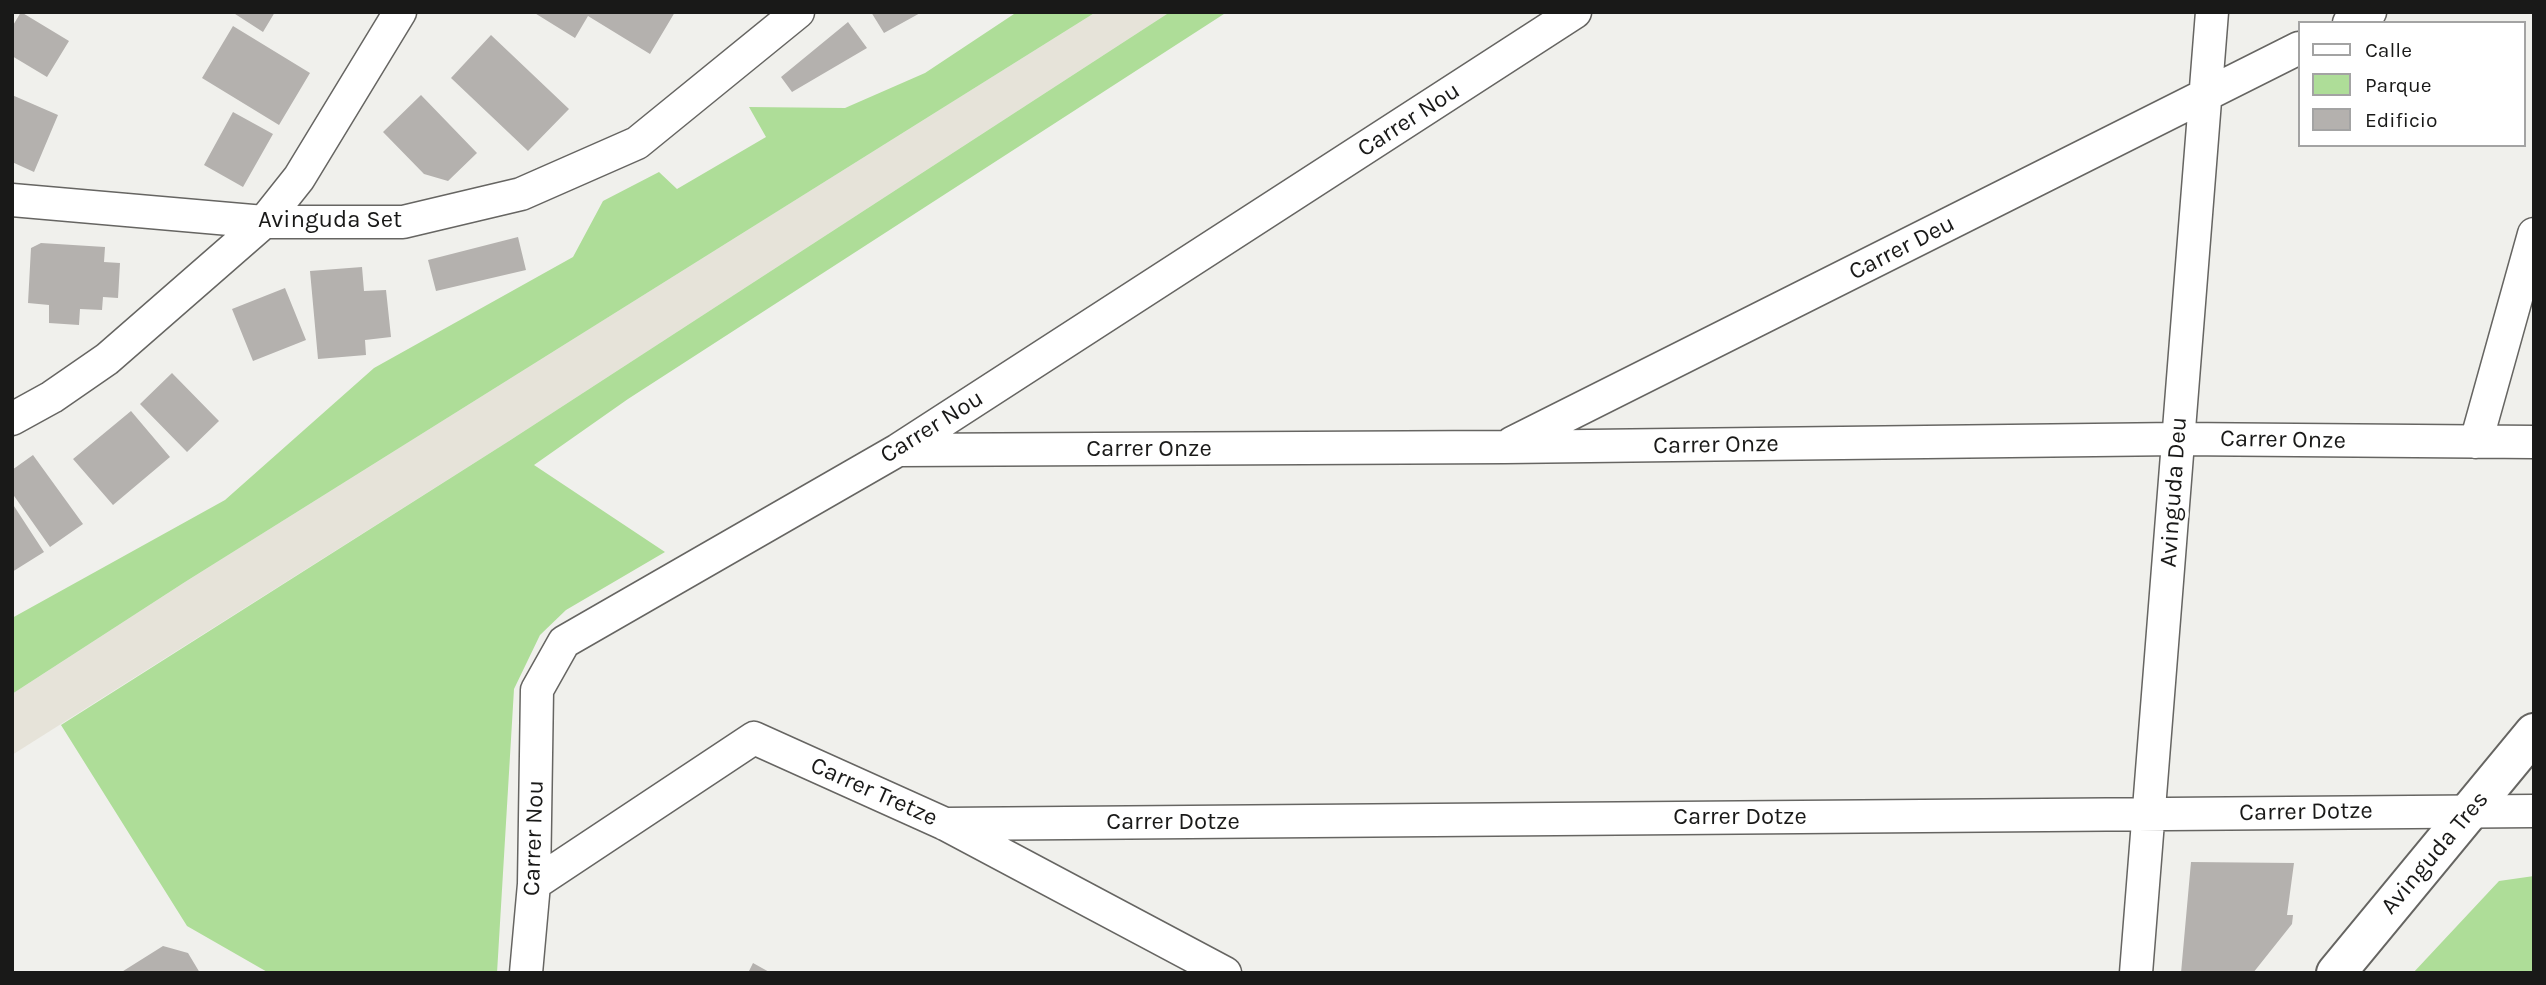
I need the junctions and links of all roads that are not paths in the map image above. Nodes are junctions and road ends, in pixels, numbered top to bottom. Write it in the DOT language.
graph roads {
  1 [pos="400,12"];
  2 [pos="798,12"];
  3 [pos="1576,12"];
  4 [pos="2212,12"];
  5 [pos="2370,12"];
  6 [pos="2353,21"];
  7 [pos="2298,48"];
  8 [pos="2205,95"];
  9 [pos="12,200"];
  10 [pos="264,222"];
  11 [pos="2534,234"];
  12 [pos="12,419"];
  13 [pos="2178,439"];
  14 [pos="2476,442"];
  15 [pos="2534,442"];
  16 [pos="1504,447"];
  17 [pos="898,450"];
  18 [pos="2534,733"];
  19 [pos="2470,810"];
  20 [pos="2534,811"];
  21 [pos="2148,814"];
  22 [pos="945,824"];
  23 [pos="534,884"];
  24 [pos="526,973"];
  25 [pos="1226,973"];
  26 [pos="2136,973"];
  27 [pos="2336,973"];
  1 -- 10 [label="street"];
  2 -- 10 [label="street, Avinguda Set"];
  3 -- 17 [label="street, Carrer Nou"];
  4 -- 8 [label="street, Avinguda Deu"];
  5 -- 6 [label="street"];
  7 -- 8 [label="street, Carrer Deu"];
  8 -- 13 [label="street, Avinguda Deu"];
  8 -- 16 [label="street, Carrer Deu"];
  9 -- 10 [label="street, Avinguda Set"];
  10 -- 12 [label="street"];
  11 -- 14 [label="street"];
  13 -- 14 [label="street, Carrer Onze"];
  13 -- 16 [label="street, Carrer Onze"];
  13 -- 21 [label="street, Avinguda Deu"];
  14 -- 15 [label="street, Carrer Onze"];
  16 -- 17 [label="street, Carrer Onze"];
  17 -- 23 [label="street, Carrer Nou"];
  18 -- 19 [label="main road, Avinguda Tres"];
  19 -- 20 [label="street, Carrer Dotze"];
  19 -- 21 [label="street, Carrer Dotze"];
  19 -- 27 [label="main road, Avinguda Tres"];
  21 -- 22 [label="street, Carrer Dotze"];
  21 -- 26 [label="street, Avinguda Deu"];
  22 -- 23 [label="street, Carrer Tretze"];
  22 -- 25 [label="street, Carrer Tretze"];
  23 -- 24 [label="street, Carrer Nou"];
}
